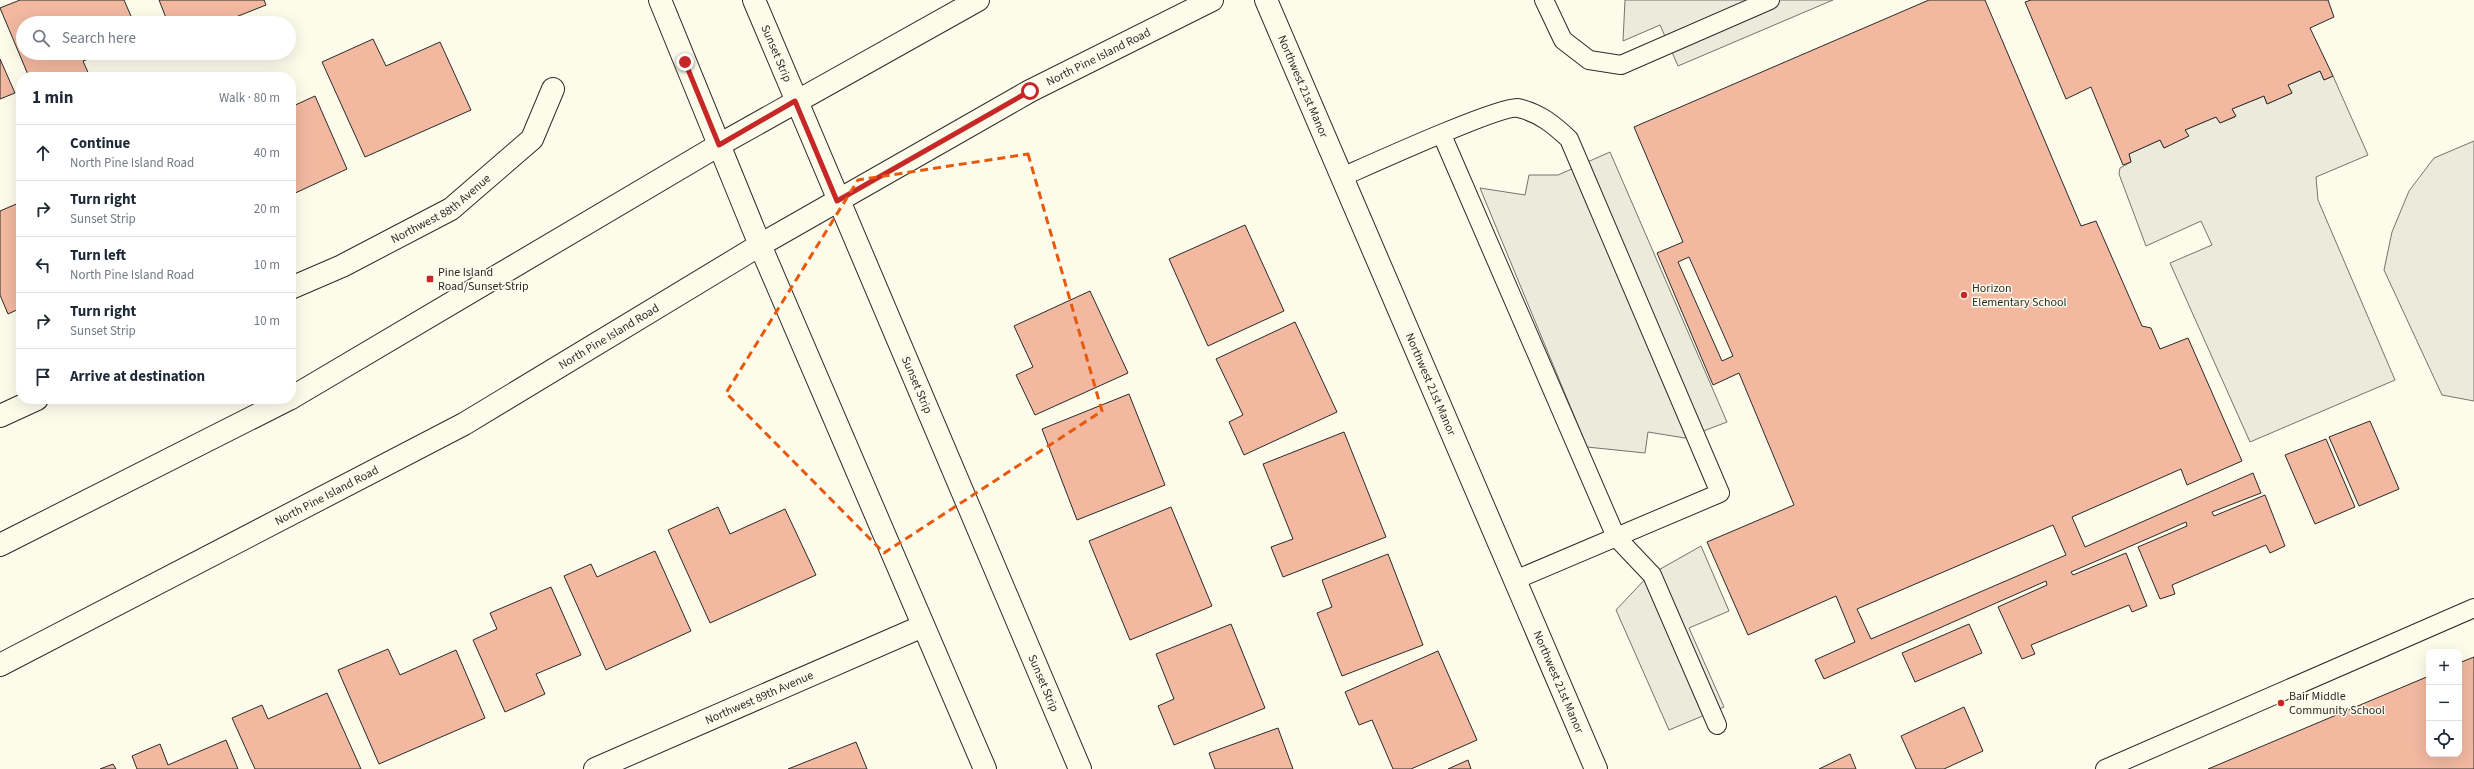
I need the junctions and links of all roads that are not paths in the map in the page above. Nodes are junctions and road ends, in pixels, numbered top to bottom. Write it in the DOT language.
graph roads {
  1 [pos="660,0"];
  2 [pos="754,0"];
  3 [pos="978,0"];
  4 [pos="1212,0"];
  5 [pos="1266,0"];
  6 [pos="1544,0"];
  7 [pos="1770,0"];
  8 [pos="553,88"];
  9 [pos="795,101"];
  10 [pos="1442,135"];
  11 [pos="719,145"];
  12 [pos="1342,176"];
  13 [pos="837,201"];
  14 [pos="760,245"];
  15 [pos="296,286"];
  16 [pos="296,394"];
  17 [pos="26,404"];
  18 [pos="278,404"];
  19 [pos="0,416"];
  20 [pos="1616,537"];
  21 [pos="0,545"];
  22 [pos="1515,580"];
  23 [pos="2474,608"];
  24 [pos="923,626"];
  25 [pos="0,664"];
  26 [pos="1717,725"];
  27 [pos="595,769"];
  28 [pos="985,769"];
  29 [pos="1080,769"];
  30 [pos="1596,769"];
  31 [pos="2106,769"];
  1 -- 11 [label="street"];
  2 -- 9 [label="street, Sunset Strip"];
  3 -- 9 [label="street"];
  4 -- 13 [label="street, North Pine Island Road"];
  5 -- 12 [label="street, Northwest 21st Manor"];
  6 -- 7 [label="lane"];
  8 -- 15 [label="street, Northwest 88th Avenue"];
  9 -- 11 [label="street"];
  9 -- 13 [label="street, Sunset Strip"];
  10 -- 12 [label="lane"];
  10 -- 20 [label="lane"];
  10 -- 20 [label="lane"];
  11 -- 14 [label="street"];
  11 -- 16 [label="street"];
  12 -- 22 [label="street, Northwest 21st Manor"];
  13 -- 14 [label="street, North Pine Island Road"];
  13 -- 29 [label="street, Sunset Strip"];
  14 -- 24 [label="street"];
  14 -- 25 [label="street, North Pine Island Road"];
  17 -- 19 [label="street"];
  18 -- 21 [label="street"];
  20 -- 22 [label="lane"];
  20 -- 26 [label="lane"];
  22 -- 30 [label="street, Northwest 21st Manor"];
  23 -- 31 [label="lane"];
  24 -- 27 [label="street, Northwest 89th Avenue"];
  24 -- 28 [label="street"];
}
